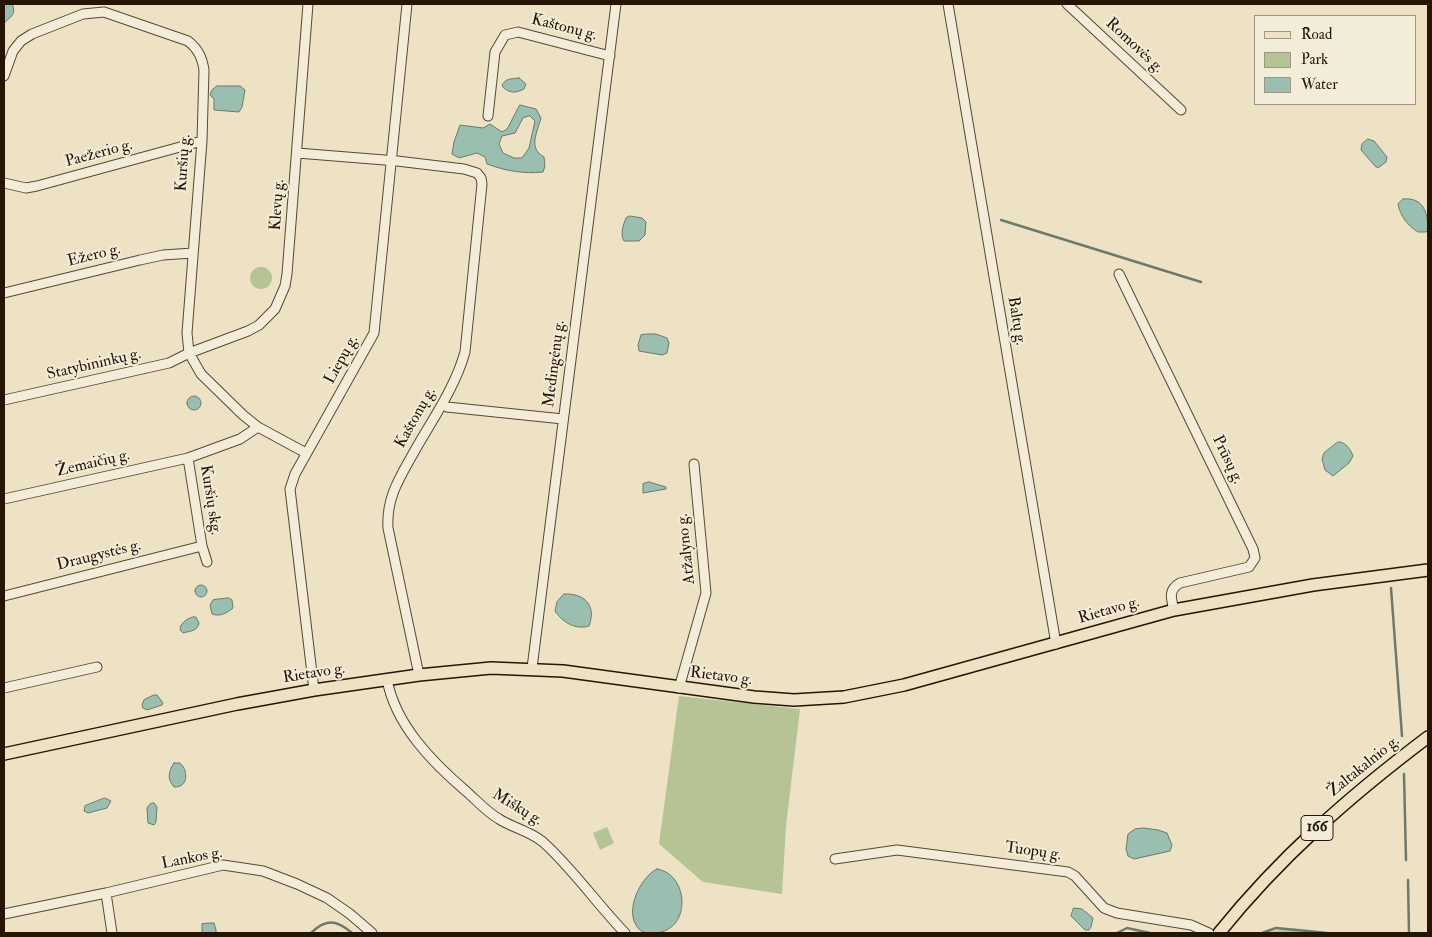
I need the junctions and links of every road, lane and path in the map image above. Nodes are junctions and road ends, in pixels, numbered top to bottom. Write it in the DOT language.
graph roads {
  1 [pos="308,4"];
  2 [pos="407,4"];
  3 [pos="616,4"];
  4 [pos="948,4"];
  5 [pos="1067,4"];
  6 [pos="105,8"];
  7 [pos="610,59"];
  8 [pos="4,76"];
  9 [pos="1181,110"];
  10 [pos="488,116"];
  11 [pos="202,141"];
  12 [pos="296,153"];
  13 [pos="391,161"];
  14 [pos="4,183"];
  15 [pos="193,253"];
  16 [pos="1119,274"];
  17 [pos="4,293"];
  18 [pos="189,353"];
  19 [pos="4,400"];
  20 [pos="442,404"];
  21 [pos="563,419"];
  22 [pos="258,426"];
  23 [pos="306,453"];
  24 [pos="188,458"];
  25 [pos="694,464"];
  26 [pos="4,500"];
  27 [pos="202,546"];
  28 [pos="207,562"];
  29 [pos="1428,570"];
  30 [pos="4,596"];
  31 [pos="1174,610"];
  32 [pos="1056,644"];
  33 [pos="97,667"];
  34 [pos="532,668"];
  35 [pos="419,675"];
  36 [pos="387,679"];
  37 [pos="4,688"];
  38 [pos="678,688"];
  39 [pos="314,690"];
  40 [pos="1428,737"];
  41 [pos="4,754"];
  42 [pos="835,859"];
  43 [pos="106,893"];
  44 [pos="4,914"];
  45 [pos="1189,929"];
  46 [pos="621,932"];
  47 [pos="112,933"];
  48 [pos="372,933"];
  49 [pos="1209,933"];
  50 [pos="1219,933"];
  1 -- 12 [label="street, Klevų g."];
  2 -- 13 [label="street, Liepų g."];
  3 -- 7 [label="street, Medingėnų g."];
  4 -- 32 [label="street, Baltų g."];
  5 -- 9 [label="street, Romovės g."];
  6 -- 8 [label="street, Kuršių g."];
  6 -- 11 [label="street, Kuršių g."];
  7 -- 10 [label="street, Kaštonų g."];
  7 -- 21 [label="street, Medingėnų g."];
  11 -- 14 [label="street, Paežerio g."];
  11 -- 15 [label="street, Kuršių g."];
  12 -- 13 [label="street"];
  12 -- 18 [label="street, Klevų g."];
  13 -- 20 [label="street, Kaštonų g."];
  13 -- 23 [label="street, Liepų g."];
  15 -- 17 [label="street, Ežero g."];
  15 -- 18 [label="street, Kuršių g."];
  16 -- 31 [label="street, Prūsų g."];
  18 -- 19 [label="street, Statybininkų g."];
  18 -- 22 [label="street, Kuršių g."];
  20 -- 21 [label="street"];
  20 -- 35 [label="street, Kaštonų g."];
  21 -- 34 [label="street, Medingėnų g."];
  22 -- 23 [label="street, Kuršių g."];
  22 -- 24 [label="street, Kuršių skg."];
  23 -- 39 [label="street, Liepų g."];
  24 -- 26 [label="street, Žemaičių g."];
  24 -- 27 [label="street, Kuršių skg."];
  25 -- 38 [label="street, Atžalyno g."];
  27 -- 28 [label="street, Kuršių skg."];
  27 -- 30 [label="street, Draugystės g."];
  29 -- 31 [label="main road, Rietavo g."];
  31 -- 32 [label="main road, Rietavo g."];
  32 -- 38 [label="main road, Rietavo g."];
  33 -- 37 [label="street"];
  34 -- 35 [label="main road, Rietavo g."];
  34 -- 38 [label="main road, Rietavo g."];
  35 -- 36 [label="main road, Rietavo g."];
  36 -- 39 [label="main road, Rietavo g."];
  36 -- 46 [label="street, Miškų g."];
  39 -- 41 [label="main road, Rietavo g."];
  40 -- 50 [label="main road, Žaltakalnio g. / 166"];
  42 -- 45 [label="street, Tuopų g."];
  43 -- 44 [label="street, Lankos g."];
  43 -- 47 [label="street"];
  43 -- 48 [label="street, Lankos g."];
  45 -- 49 [label="street, Tuopų g."];
}
